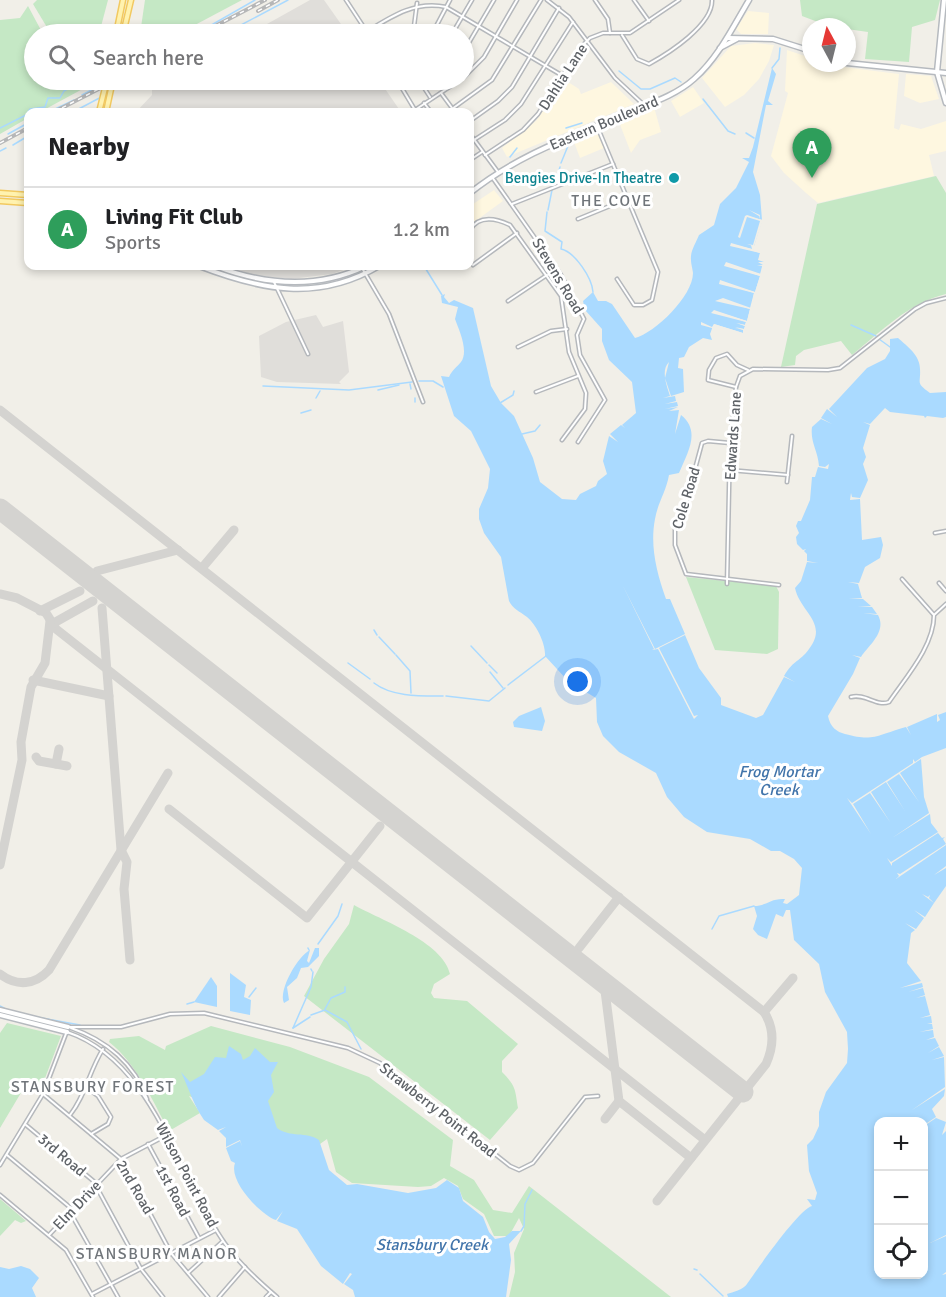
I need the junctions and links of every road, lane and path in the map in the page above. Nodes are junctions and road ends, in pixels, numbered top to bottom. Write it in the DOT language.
graph roads {
  1 [pos="123,0"];
  2 [pos="131,0"];
  3 [pos="346,0"];
  4 [pos="450,0"];
  5 [pos="472,0"];
  6 [pos="494,0"];
  7 [pos="517,0"];
  8 [pos="541,0"];
  9 [pos="547,0"];
  10 [pos="595,0"];
  11 [pos="634,0"];
  12 [pos="712,0"];
  13 [pos="749,0"];
  14 [pos="944,0"];
  15 [pos="676,1"];
  16 [pos="417,3"];
  17 [pos="446,7"];
  18 [pos="559,8"];
  19 [pos="462,17"];
  20 [pos="649,21"];
  21 [pos="573,22"];
  22 [pos="118,24"];
  23 [pos="125,24"];
  24 [pos="362,24"];
  25 [pos="381,24"];
  26 [pos="414,24"];
  27 [pos="437,24"];
  28 [pos="458,24"];
  29 [pos="473,24"];
  30 [pos="474,24"];
  31 [pos="734,26"];
  32 [pos="478,27"];
  33 [pos="610,33"];
  34 [pos="474,34"];
  35 [pos="622,35"];
  36 [pos="496,37"];
  37 [pos="727,38"];
  38 [pos="739,38"];
  39 [pos="586,41"];
  40 [pos="513,47"];
  41 [pos="720,48"];
  42 [pos="802,48"];
  43 [pos="531,57"];
  44 [pos="856,64"];
  45 [pos="547,66"];
  46 [pos="474,68"];
  47 [pos="937,72"];
  48 [pos="946,73"];
  49 [pos="563,76"];
  50 [pos="104,90"];
  51 [pos="110,90"];
  52 [pos="403,90"];
  53 [pos="425,90"];
  54 [pos="443,90"];
  55 [pos="440,92"];
  56 [pos="431,99"];
  57 [pos="424,103"];
  58 [pos="946,103"];
  59 [pos="645,106"];
  60 [pos="100,108"];
  61 [pos="106,108"];
  62 [pos="414,108"];
  63 [pos="418,108"];
  64 [pos="428,108"];
  65 [pos="451,108"];
  66 [pos="453,108"];
  67 [pos="474,118"];
  68 [pos="597,125"];
  69 [pos="474,140"];
  70 [pos="482,152"];
  71 [pos="485,155"];
  72 [pos="474,157"];
  73 [pos="613,165"];
  74 [pos="498,172"];
  75 [pos="492,177"];
  76 [pos="474,191"];
  77 [pos="0,193"];
  78 [pos="24,195"];
  79 [pos="627,199"];
  80 [pos="0,201"];
  81 [pos="24,203"];
  82 [pos="512,204"];
  83 [pos="578,219"];
  84 [pos="474,224"];
  85 [pos="517,233"];
  86 [pos="474,265"];
  87 [pos="210,270"];
  88 [pos="228,270"];
  89 [pos="354,270"];
  90 [pos="364,270"];
  91 [pos="370,270"];
  92 [pos="364,273"];
  93 [pos="547,275"];
  94 [pos="618,279"];
  95 [pos="274,282"];
  96 [pos="276,288"];
  97 [pos="946,298"];
  98 [pos="508,301"];
  99 [pos="567,328"];
  100 [pos="518,347"];
  101 [pos="308,354"];
  102 [pos="748,370"];
  103 [pos="579,376"];
  104 [pos="736,387"];
  105 [pos="536,392"];
  106 [pos="423,402"];
  107 [pos="792,436"];
  108 [pos="562,440"];
  109 [pos="578,442"];
  110 [pos="730,444"];
  111 [pos="729,470"];
  112 [pos="788,475"];
  113 [pos="787,482"];
  114 [pos="946,531"];
  115 [pos="935,533"];
  116 [pos="902,579"];
  117 [pos="727,582"];
  118 [pos="939,583"];
  119 [pos="779,585"];
  120 [pos="946,591"];
  121 [pos="946,604"];
  122 [pos="933,615"];
  123 [pos="851,697"];
  124 [pos="0,1010"];
  125 [pos="0,1015"];
  126 [pos="68,1029"];
  127 [pos="103,1049"];
  128 [pos="87,1088"];
  129 [pos="43,1094"];
  130 [pos="598,1096"];
  131 [pos="148,1103"];
  132 [pos="70,1115"];
  133 [pos="26,1125"];
  134 [pos="91,1134"];
  135 [pos="165,1136"];
  136 [pos="148,1144"];
  137 [pos="7,1155"];
  138 [pos="121,1159"];
  139 [pos="0,1165"];
  140 [pos="96,1185"];
  141 [pos="0,1195"];
  142 [pos="72,1210"];
  143 [pos="216,1230"];
  144 [pos="49,1235"];
  145 [pos="199,1238"];
  146 [pos="223,1241"];
  147 [pos="171,1253"];
  148 [pos="245,1267"];
  149 [pos="141,1269"];
  150 [pos="188,1273"];
  151 [pos="109,1284"];
  152 [pos="271,1292"];
  153 [pos="93,1295"];
  154 [pos="118,1297"];
  155 [pos="163,1297"];
  156 [pos="208,1297"];
  157 [pos="219,1297"];
  158 [pos="266,1297"];
  159 [pos="277,1297"];
  1 -- 22 [label="main road"];
  2 -- 23 [label="main road"];
  3 -- 24 [label="street"];
  4 -- 17 [label="street"];
  5 -- 19 [label="street"];
  6 -- 32 [label="street"];
  7 -- 36 [label="street"];
  8 -- 40 [label="street"];
  9 -- 18 [label="street"];
  10 -- 33 [label="street"];
  11 -- 20 [label="street"];
  12 -- 35 [label="street"];
  13 -- 31 [label="main road, Eastern Boulevard"];
  14 -- 47 [label="main road"];
  15 -- 20 [label="street"];
  16 -- 17 [label="street"];
  16 -- 25 [label="street"];
  16 -- 26 [label="street"];
  17 -- 19 [label="street"];
  17 -- 27 [label="street"];
  18 -- 21 [label="street"];
  18 -- 43 [label="street"];
  19 -- 28 [label="street"];
  19 -- 29 [label="street"];
  20 -- 35 [label="street"];
  21 -- 39 [label="street"];
  21 -- 45 [label="street"];
  30 -- 32 [label="street"];
  31 -- 37 [label="main road, Eastern Boulevard"];
  31 -- 38 [label="main road"];
  32 -- 34 [label="street"];
  32 -- 36 [label="street"];
  33 -- 35 [label="street, Dahlia Lane"];
  33 -- 39 [label="street, Dahlia Lane"];
  36 -- 40 [label="street"];
  36 -- 46 [label="street"];
  37 -- 38 [label="main road"];
  37 -- 41 [label="main road, Eastern Boulevard"];
  38 -- 41 [label="main road"];
  38 -- 42 [label="main road"];
  39 -- 49 [label="street, Dahlia Lane"];
  39 -- 59 [label="street"];
  40 -- 43 [label="street"];
  40 -- 66 [label="street"];
  41 -- 59 [label="main road, Eastern Boulevard"];
  43 -- 45 [label="street"];
  43 -- 67 [label="street"];
  44 -- 47 [label="main road"];
  45 -- 49 [label="street"];
  45 -- 69 [label="street"];
  47 -- 48 [label="main road"];
  47 -- 58 [label="main road"];
  49 -- 71 [label="street, Dahlia Lane"];
  50 -- 60 [label="main road, bridge"];
  51 -- 61 [label="main road, bridge"];
  52 -- 62 [label="street"];
  53 -- 56 [label="street"];
  54 -- 55 [label="street"];
  55 -- 56 [label="street"];
  55 -- 65 [label="street"];
  56 -- 57 [label="street"];
  57 -- 63 [label="street"];
  57 -- 64 [label="street"];
  59 -- 68 [label="main road, Eastern Boulevard"];
  68 -- 73 [label="street"];
  68 -- 74 [label="main road, Eastern Boulevard"];
  69 -- 70 [label="street"];
  70 -- 71 [label="street"];
  70 -- 72 [label="street"];
  71 -- 74 [label="street"];
  73 -- 79 [label="street"];
  73 -- 82 [label="street"];
  74 -- 75 [label="main road, Eastern Boulevard"];
  75 -- 76 [label="main road, Eastern Boulevard"];
  75 -- 82 [label="street, Stevens Road"];
  77 -- 78 [label="main road"];
  79 -- 83 [label="street"];
  79 -- 94 [label="street"];
  80 -- 81 [label="main road"];
  82 -- 109 [label="street, Stevens Road"];
  84 -- 85 [label="street"];
  85 -- 86 [label="street"];
  85 -- 93 [label="street"];
  87 -- 96 [label="main road"];
  88 -- 95 [label="main road"];
  89 -- 95 [label="main road"];
  90 -- 92 [label="street"];
  91 -- 92 [label="main road"];
  92 -- 96 [label="main road"];
  92 -- 106 [label="street"];
  93 -- 98 [label="street"];
  93 -- 99 [label="street"];
  95 -- 96 [label="street"];
  96 -- 101 [label="street"];
  97 -- 102 [label="street, Edwards Lane"];
  99 -- 100 [label="street"];
  99 -- 103 [label="street"];
  102 -- 104 [label="street, Edwards Lane"];
  102 -- 104 [label="street"];
  103 -- 105 [label="street"];
  103 -- 108 [label="street"];
  104 -- 110 [label="street, Edwards Lane"];
  107 -- 112 [label="street"];
  110 -- 111 [label="street, Edwards Lane"];
  110 -- 117 [label="street, Cole Road"];
  111 -- 112 [label="street"];
  111 -- 117 [label="street, Edwards Lane"];
  112 -- 113 [label="street"];
  114 -- 115 [label="street"];
  116 -- 122 [label="street"];
  117 -- 119 [label="street"];
  118 -- 120 [label="street"];
  121 -- 122 [label="street"];
  122 -- 123 [label="street"];
  124 -- 126 [label="main road, Wilson Point Road"];
  125 -- 126 [label="main road, Wilson Point Road"];
  126 -- 127 [label="street, Wilson Point Road"];
  126 -- 129 [label="street"];
  126 -- 130 [label="street, Strawberry Point Road"];
  126 -- 131 [label="street, Wilson Point Road"];
  127 -- 128 [label="street"];
  127 -- 131 [label="street, Wilson Point Road"];
  128 -- 132 [label="street"];
  128 -- 134 [label="street"];
  129 -- 132 [label="street, 2nd Road"];
  129 -- 133 [label="street"];
  131 -- 135 [label="street, Wilson Point Road"];
  132 -- 134 [label="street, 2nd Road"];
  133 -- 137 [label="street"];
  133 -- 140 [label="street, 3rd Road"];
  134 -- 138 [label="street, 2nd Road"];
  135 -- 136 [label="street, Elm Drive"];
  135 -- 143 [label="street, Wilson Point Road"];
  136 -- 138 [label="street, Elm Drive"];
  136 -- 145 [label="street, 1st Road"];
  137 -- 139 [label="street"];
  137 -- 142 [label="street"];
  138 -- 140 [label="street, Elm Drive"];
  138 -- 147 [label="street, 2nd Road"];
  140 -- 142 [label="street, Elm Drive"];
  140 -- 149 [label="street, 3rd Road"];
  141 -- 144 [label="street"];
  142 -- 144 [label="street, Elm Drive"];
  142 -- 151 [label="street"];
  143 -- 145 [label="street"];
  143 -- 146 [label="street, Wilson Point Road"];
  144 -- 153 [label="street"];
  145 -- 147 [label="street"];
  146 -- 148 [label="street, Wilson Point Road"];
  146 -- 150 [label="street"];
  147 -- 149 [label="street"];
  147 -- 150 [label="street, 2nd Road"];
  148 -- 152 [label="street, Wilson Point Road"];
  148 -- 157 [label="street"];
  149 -- 151 [label="street"];
  149 -- 155 [label="street, 3rd Road"];
  150 -- 156 [label="street, 2nd Road"];
  151 -- 153 [label="street"];
  151 -- 154 [label="street"];
  152 -- 158 [label="street"];
  152 -- 159 [label="street, Wilson Point Road"];
}
